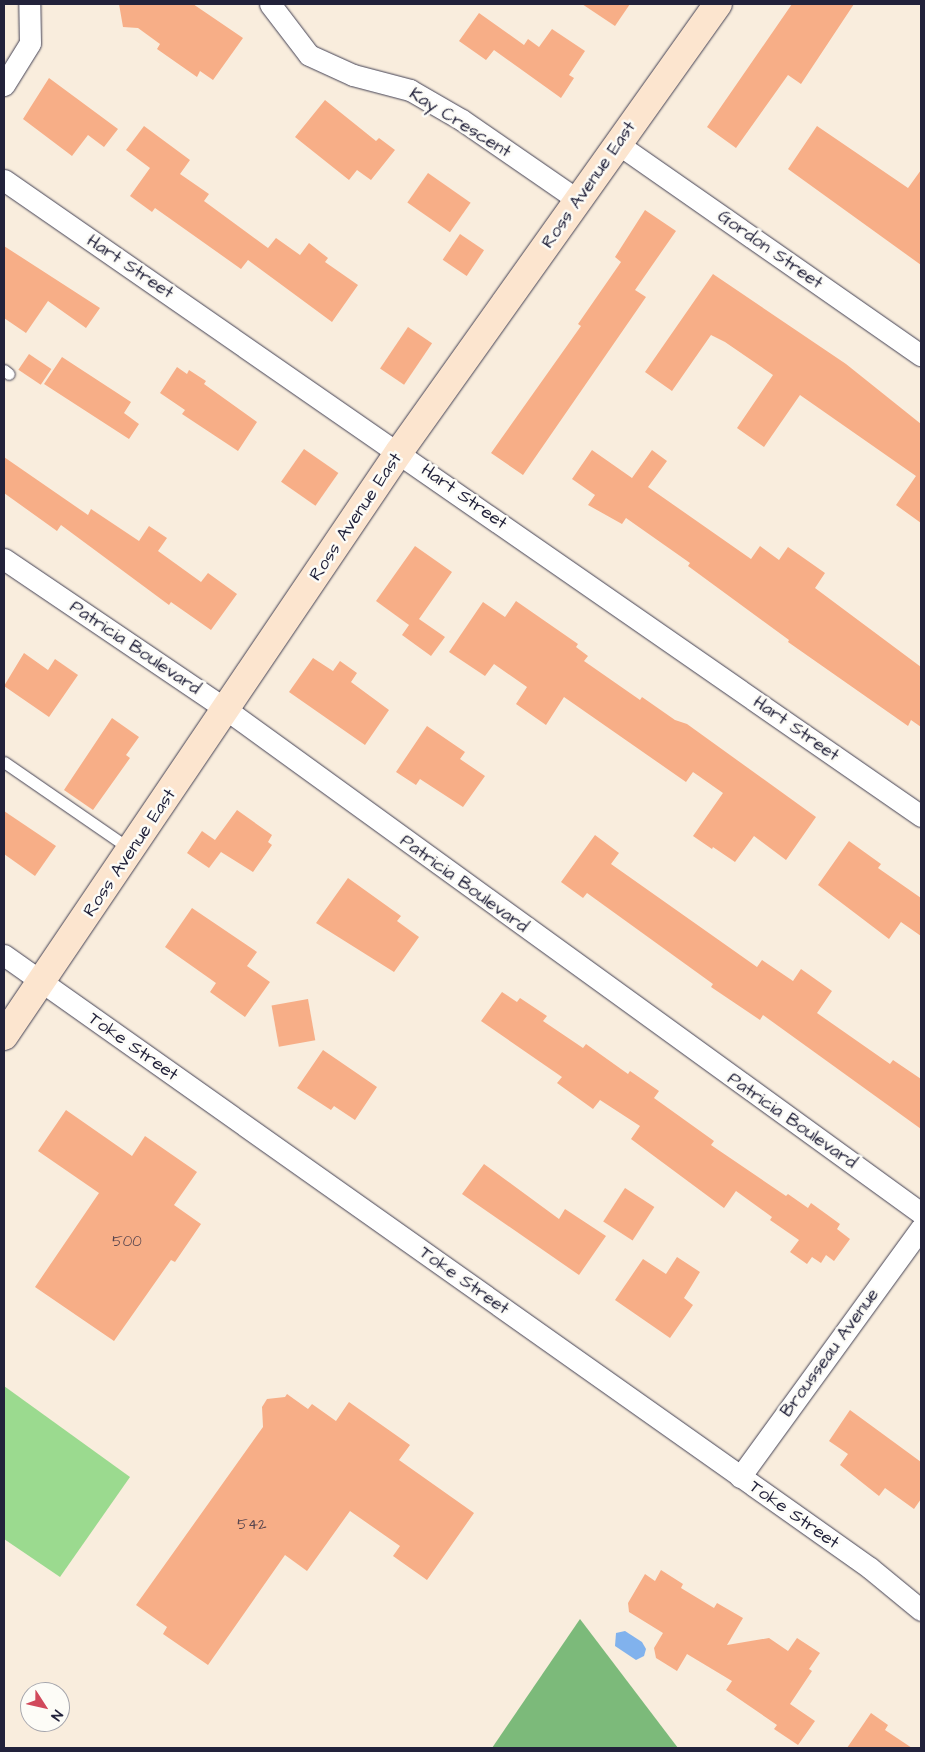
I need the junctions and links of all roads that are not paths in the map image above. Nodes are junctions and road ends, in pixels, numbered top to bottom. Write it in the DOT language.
graph roads {
  1 [pos="29,4"];
  2 [pos="270,4"];
  3 [pos="718,4"];
  4 [pos="4,85"];
  5 [pos="618,144"];
  6 [pos="4,180"];
  7 [pos="578,200"];
  8 [pos="921,355"];
  9 [pos="399,452"];
  10 [pos="4,559"];
  11 [pos="227,710"];
  12 [pos="4,762"];
  13 [pos="921,816"];
  14 [pos="132,850"];
  15 [pos="4,955"];
  16 [pos="42,982"];
  17 [pos="4,1036"];
  18 [pos="921,1213"];
  19 [pos="921,1228"];
  20 [pos="740,1477"];
  21 [pos="921,1610"];
  1 -- 4 [label="street"];
  2 -- 7 [label="street, Kay Crescent"];
  3 -- 5 [label="main road, Ross Avenue East"];
  5 -- 7 [label="main road, Ross Avenue East"];
  5 -- 8 [label="street, Gordon Street"];
  6 -- 9 [label="street, Hart Street"];
  7 -- 9 [label="main road, Ross Avenue East"];
  9 -- 11 [label="main road, Ross Avenue East"];
  9 -- 13 [label="street, Hart Street"];
  10 -- 11 [label="street, Patricia Boulevard"];
  11 -- 14 [label="main road, Ross Avenue East"];
  11 -- 18 [label="street, Patricia Boulevard"];
  12 -- 14 [label="lane"];
  14 -- 16 [label="main road, Ross Avenue East"];
  15 -- 16 [label="street, Toke Street"];
  16 -- 17 [label="main road, Ross Avenue East"];
  16 -- 20 [label="street, Toke Street"];
  19 -- 20 [label="street, Brousseau Avenue"];
  20 -- 21 [label="street, Toke Street"];
}
